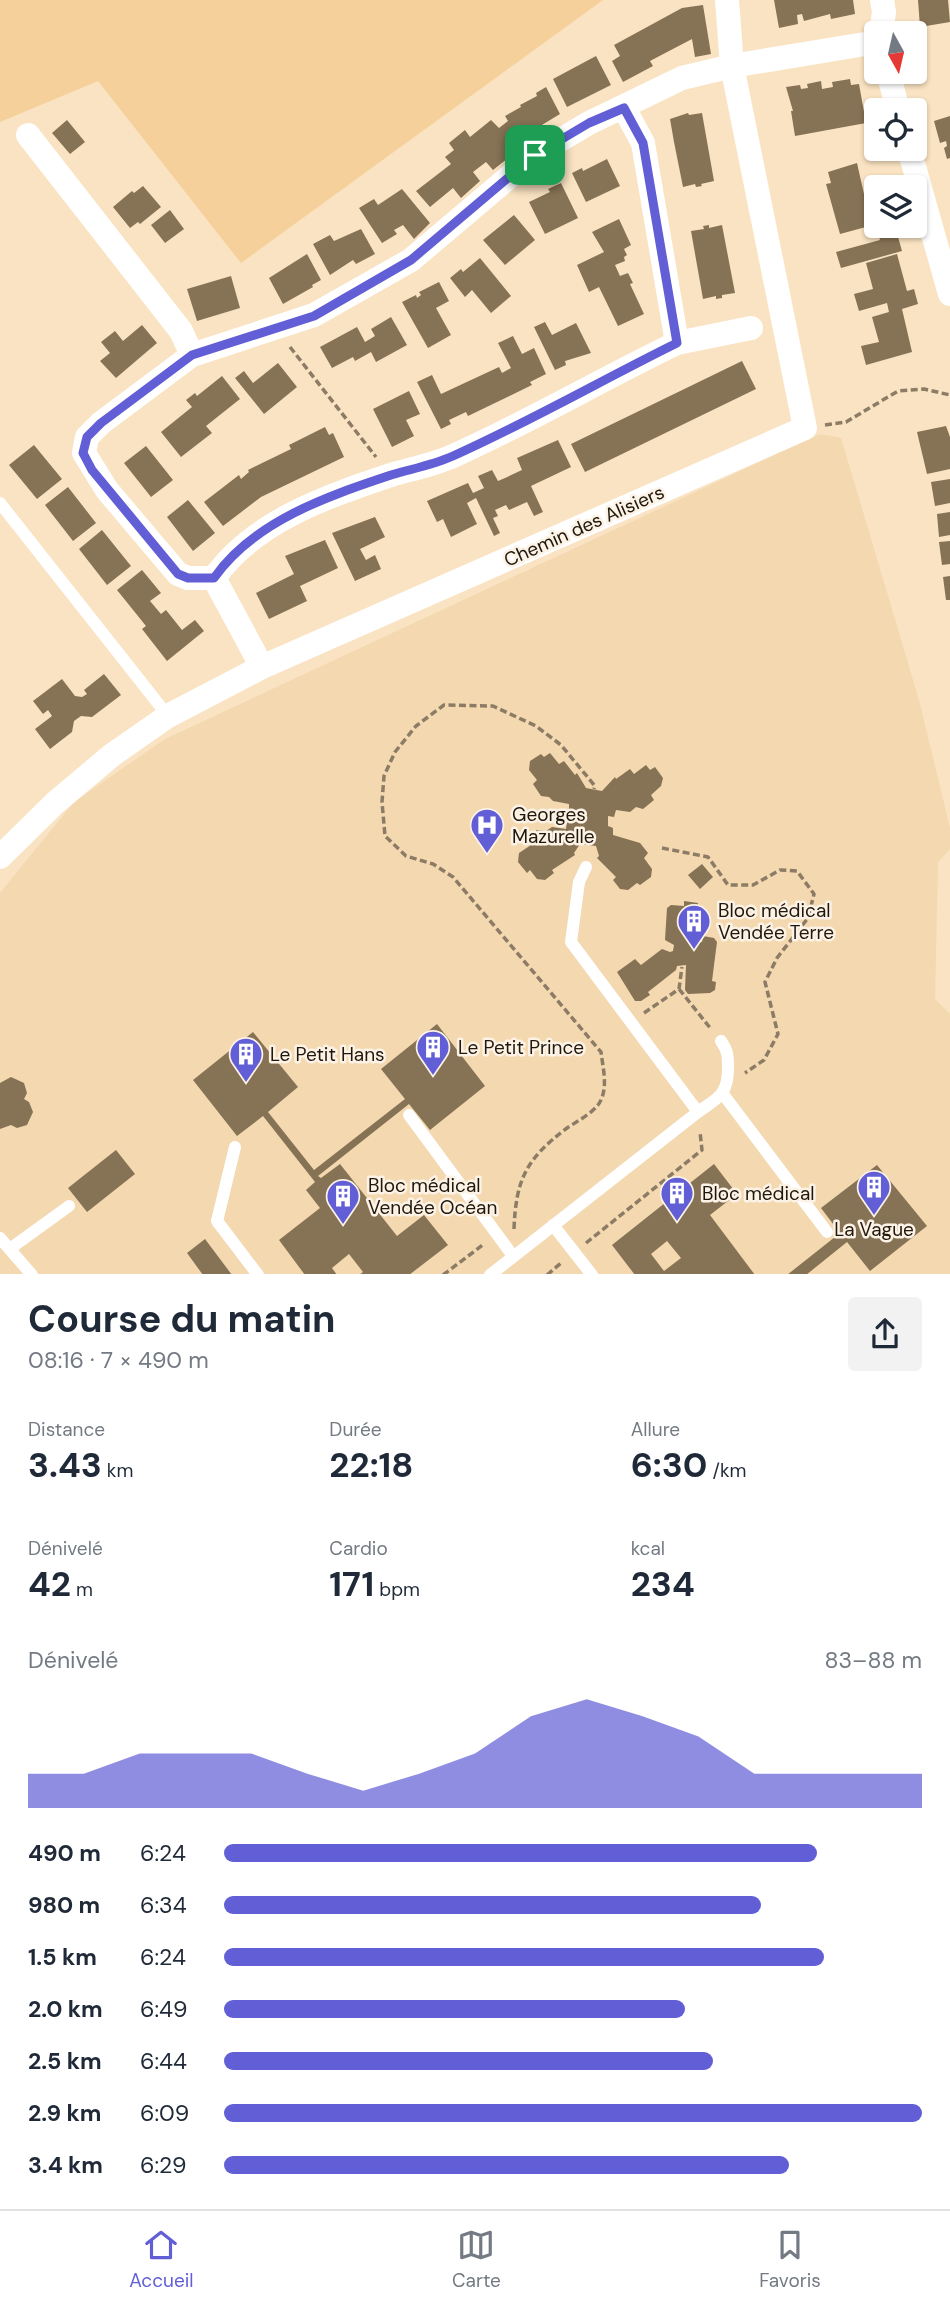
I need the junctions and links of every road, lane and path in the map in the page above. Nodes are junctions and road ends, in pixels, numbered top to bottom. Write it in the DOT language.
graph roads {
  1 [pos="727,0"];
  2 [pos="882,0"];
  3 [pos="883,21"];
  4 [pos="864,45"];
  5 [pos="732,66"];
  6 [pos="624,108"];
  7 [pos="28,135"];
  8 [pos="912,161"];
  9 [pos="950,294"];
  10 [pos="751,328"];
  11 [pos="275,329"];
  12 [pos="677,343"];
  13 [pos="192,355"];
  14 [pos="950,396"];
  15 [pos="805,428"];
  16 [pos="390,476"];
  17 [pos="0,503"];
  18 [pos="214,578"];
  19 [pos="262,667"];
  20 [pos="168,716"];
  21 [pos="594,789"];
  22 [pos="662,848"];
  23 [pos="0,857"];
  24 [pos="586,867"];
  25 [pos="682,967"];
  26 [pos="679,989"];
  27 [pos="630,1022"];
  28 [pos="721,1041"];
  29 [pos="726,1089"];
  30 [pos="698,1112"];
  31 [pos="409,1115"];
  32 [pos="235,1147"];
  33 [pos="69,1206"];
  34 [pos="553,1225"];
  35 [pos="827,1232"];
  36 [pos="497,1234"];
  37 [pos="0,1238"];
  38 [pos="11,1248"];
  39 [pos="575,1252"];
  40 [pos="513,1256"];
  41 [pos="31,1274"];
  42 [pos="257,1274"];
  43 [pos="444,1274"];
  44 [pos="491,1274"];
  45 [pos="548,1274"];
  46 [pos="591,1274"];
  1 -- 5 [label="street"];
  2 -- 3 [label="street"];
  4 -- 5 [label="street"];
  5 -- 6 [label="street"];
  5 -- 15 [label="street"];
  6 -- 11 [label="street"];
  6 -- 12 [label="street"];
  7 -- 13 [label="street"];
  8 -- 9 [label="street"];
  10 -- 12 [label="street"];
  11 -- 13 [label="street"];
  11 -- 16 [label="path"];
  12 -- 16 [label="street"];
  13 -- 18 [label="street"];
  14 -- 15 [label="path"];
  15 -- 19 [label="street, Chemin des Alisiers"];
  16 -- 18 [label="street"];
  17 -- 20 [label="lane"];
  18 -- 19 [label="street"];
  19 -- 20 [label="street, Chemin des Alisiers"];
  20 -- 23 [label="street, Chemin des Alisiers"];
  21 -- 40 [label="path"];
  22 -- 29 [label="path"];
  24 -- 27 [label="lane"];
  25 -- 26 [label="path"];
  26 -- 27 [label="path"];
  26 -- 28 [label="path"];
  27 -- 30 [label="lane"];
  28 -- 29 [label="lane"];
  29 -- 30 [label="lane"];
  29 -- 35 [label="lane"];
  30 -- 34 [label="lane"];
  30 -- 39 [label="path"];
  31 -- 36 [label="lane"];
  32 -- 42 [label="lane"];
  33 -- 38 [label="lane"];
  34 -- 39 [label="lane"];
  34 -- 40 [label="lane"];
  36 -- 40 [label="lane"];
  36 -- 43 [label="path"];
  37 -- 38 [label="lane"];
  38 -- 41 [label="lane"];
  39 -- 45 [label="path"];
  39 -- 46 [label="lane"];
  40 -- 44 [label="lane"];
}
